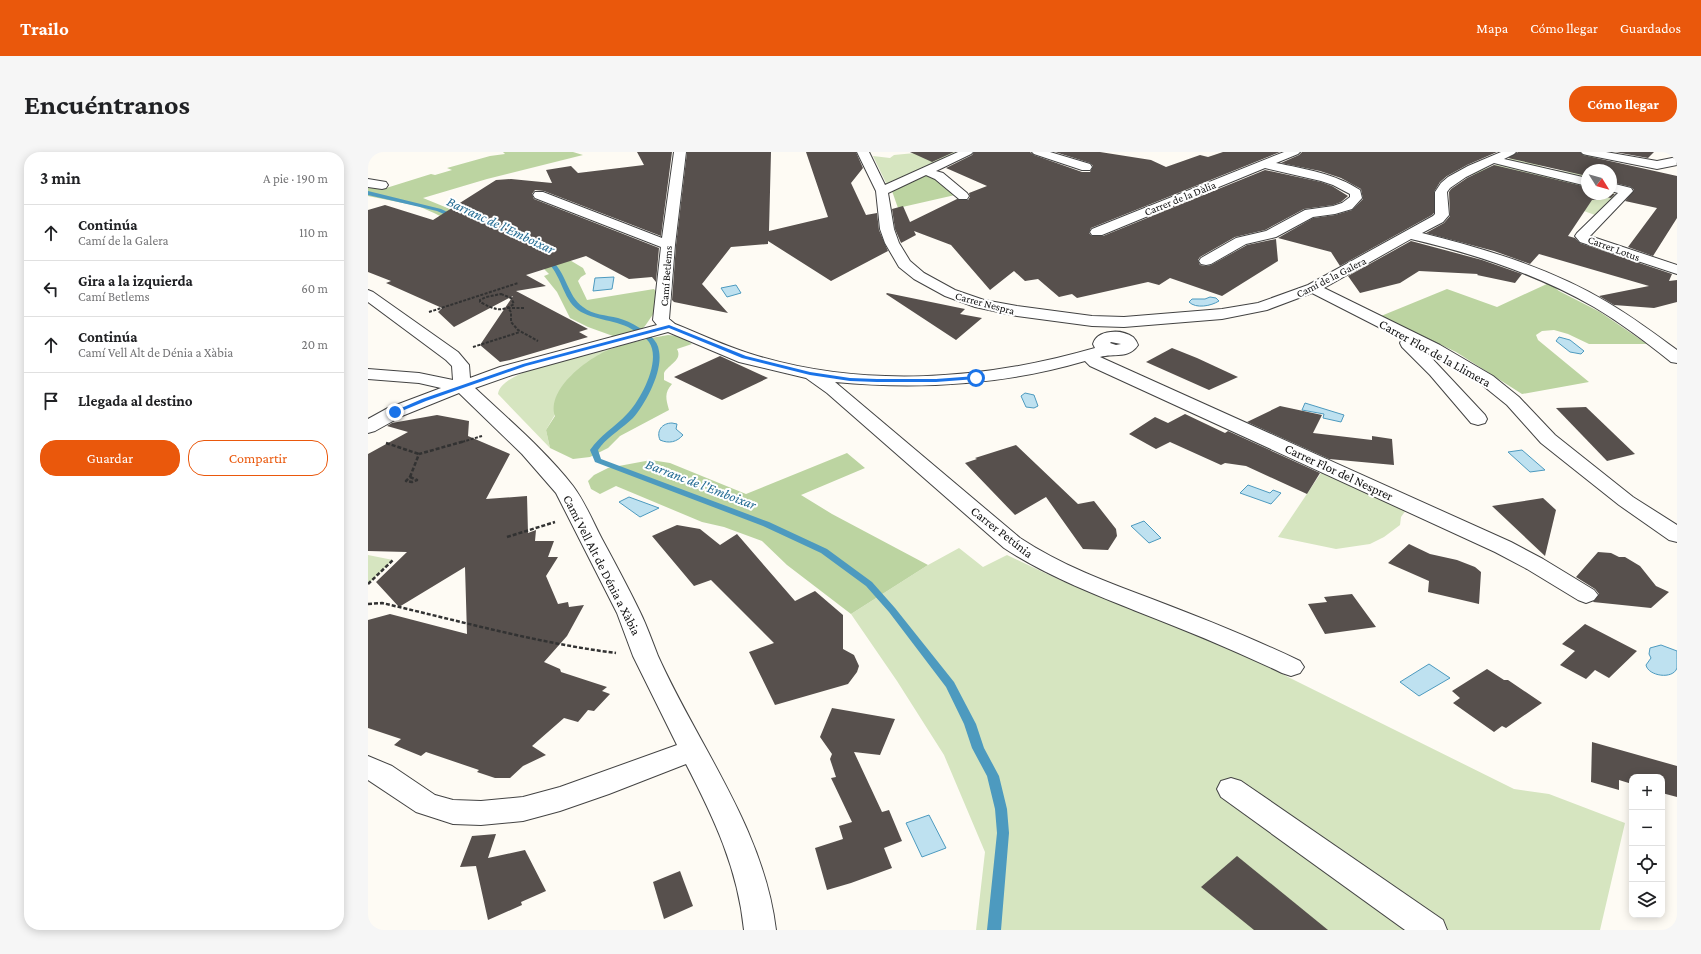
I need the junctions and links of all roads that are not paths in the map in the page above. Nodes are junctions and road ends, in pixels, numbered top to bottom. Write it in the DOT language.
graph roads {
  1 [pos="680,152"];
  2 [pos="864,152"];
  3 [pos="967,152"];
  4 [pos="1038,152"];
  5 [pos="1294,152"];
  6 [pos="1510,152"];
  7 [pos="1587,152"];
  8 [pos="1263,158"];
  9 [pos="1494,160"];
  10 [pos="1677,161"];
  11 [pos="1086,167"];
  12 [pos="926,171"];
  13 [pos="1581,181"];
  14 [pos="368,183"];
  15 [pos="382,185"];
  16 [pos="1617,188"];
  17 [pos="882,191"];
  18 [pos="539,195"];
  19 [pos="963,196"];
  20 [pos="1097,232"];
  21 [pos="1411,235"];
  22 [pos="668,245"];
  23 [pos="1206,261"];
  24 [pos="1677,270"];
  25 [pos="1313,288"];
  26 [pos="368,295"];
  27 [pos="669,326"];
  28 [pos="1396,331"];
  29 [pos="1117,336"];
  30 [pos="1089,356"];
  31 [pos="1677,358"];
  32 [pos="368,374"];
  33 [pos="810,374"];
  34 [pos="463,387"];
  35 [pos="1478,419"];
  36 [pos="368,427"];
  37 [pos="1677,535"];
  38 [pos="1586,595"];
  39 [pos="1291,667"];
  40 [pos="693,750"];
  41 [pos="368,767"];
  42 [pos="1231,789"];
  43 [pos="760,930"];
  44 [pos="1431,930"];
  1 -- 22 [label="street, Camí Betlems"];
  2 -- 17 [label="street, Carrer Nespra"];
  3 -- 12 [label="street"];
  4 -- 11 [label="street"];
  5 -- 8 [label="street, Carrer de la Dàlia"];
  6 -- 9 [label="street, Camí de la Galera"];
  7 -- 10 [label="street"];
  8 -- 20 [label="street, Carrer de la Dàlia"];
  8 -- 23 [label="street"];
  9 -- 13 [label="street"];
  9 -- 21 [label="street, Camí de la Galera"];
  12 -- 17 [label="street"];
  12 -- 19 [label="street"];
  14 -- 15 [label="street"];
  16 -- 24 [label="street, Carrer Lotus"];
  17 -- 29 [label="street, Carrer Nespra"];
  18 -- 22 [label="street"];
  21 -- 25 [label="street, Camí de la Galera"];
  21 -- 31 [label="street"];
  22 -- 27 [label="street, Camí Betlems"];
  25 -- 28 [label="street, Carrer Flor de la Llimera"];
  25 -- 29 [label="street, Camí de la Galera"];
  26 -- 34 [label="street"];
  27 -- 33 [label="street, Camí de la Galera"];
  27 -- 34 [label="street"];
  28 -- 35 [label="street"];
  28 -- 37 [label="street, Carrer Flor de la Llimera"];
  29 -- 30 [label="street, Camí de la Galera"];
  30 -- 33 [label="street, Camí de la Galera"];
  30 -- 38 [label="street, Carrer Flor del Nesprer"];
  32 -- 34 [label="street"];
  33 -- 39 [label="street, Carrer Petúnia"];
  34 -- 36 [label="street"];
  34 -- 40 [label="street, Camí Vell Alt de Dénia a Xàbia"];
  40 -- 41 [label="street"];
  40 -- 43 [label="street, Camí Vell Alt de Dénia a Xàbia"];
  42 -- 44 [label="street"];
}
